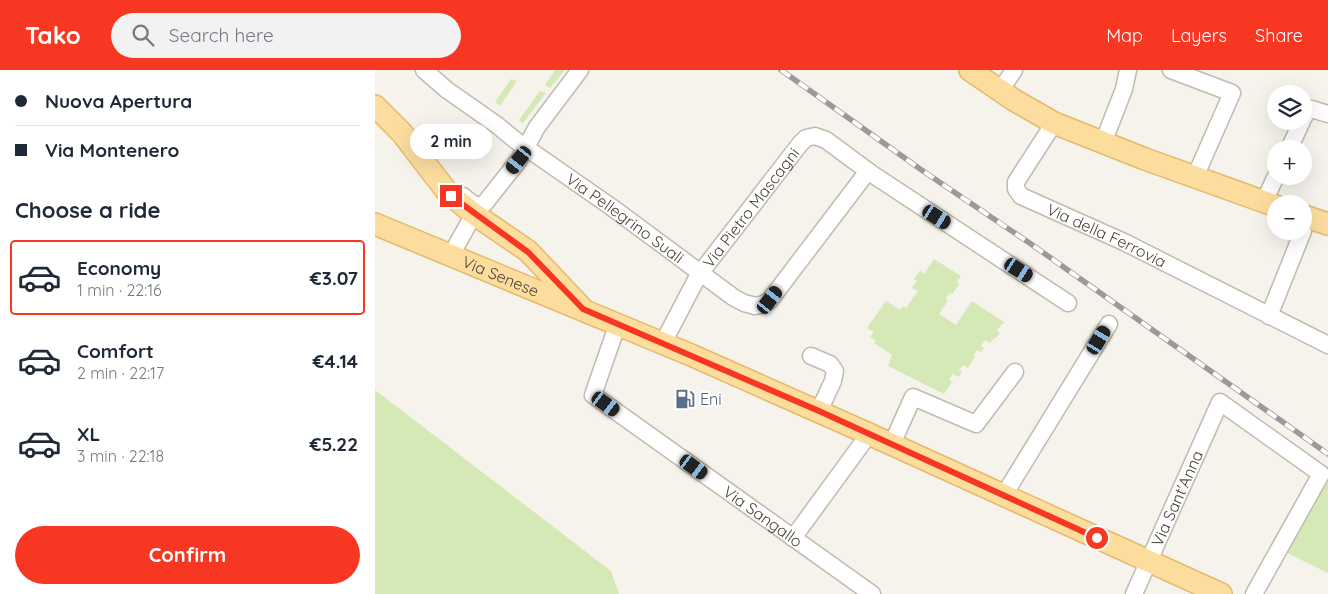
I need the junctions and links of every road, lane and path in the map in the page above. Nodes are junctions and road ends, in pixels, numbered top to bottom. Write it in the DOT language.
graph roads {
  1 [pos="424,70"];
  2 [pos="580,70"];
  3 [pos="970,70"];
  4 [pos="1014,70"];
  5 [pos="1128,70"];
  6 [pos="1171,70"];
  7 [pos="1000,91"];
  8 [pos="375,106"];
  9 [pos="1312,109"];
  10 [pos="1328,114"];
  11 [pos="1054,123"];
  12 [pos="394,125"];
  13 [pos="1103,143"];
  14 [pos="526,147"];
  15 [pos="868,171"];
  16 [pos="1195,177"];
  17 [pos="1267,203"];
  18 [pos="474,214"];
  19 [pos="375,224"];
  20 [pos="1302,240"];
  21 [pos="528,252"];
  22 [pos="451,255"];
  23 [pos="700,274"];
  24 [pos="518,283"];
  25 [pos="1067,303"];
  26 [pos="583,309"];
  27 [pos="1269,316"];
  28 [pos="618,324"];
  29 [pos="1109,324"];
  30 [pos="663,343"];
  31 [pos="1328,345"];
  32 [pos="811,356"];
  33 [pos="1015,372"];
  34 [pos="819,411"];
  35 [pos="869,434"];
  36 [pos="892,444"];
  37 [pos="1004,495"];
  38 [pos="793,538"];
  39 [pos="1149,561"];
  40 [pos="873,594"];
  41 [pos="1134,594"];
  42 [pos="1221,594"];
  43 [pos="1254,594"];
  1 -- 14 [label="street, Via Pellegrino Suali"];
  2 -- 14 [label="street"];
  3 -- 7 [label="main road"];
  4 -- 7 [label="street"];
  5 -- 13 [label="street"];
  6 -- 16 [label="street"];
  7 -- 11 [label="main road"];
  8 -- 12 [label="main road"];
  9 -- 10 [label="street"];
  11 -- 13 [label="main road"];
  11 -- 27 [label="street, Via della Ferrovia"];
  12 -- 14 [label="street"];
  12 -- 18 [label="main road"];
  13 -- 16 [label="main road"];
  14 -- 23 [label="street, Via Pellegrino Suali"];
  15 -- 23 [label="street, Via Pellegrino Suali"];
  15 -- 23 [label="street, Via Pietro Mascagni"];
  15 -- 25 [label="street"];
  16 -- 17 [label="main road"];
  18 -- 21 [label="main road"];
  18 -- 22 [label="street"];
  19 -- 22 [label="main road, Via Senese"];
  20 -- 27 [label="street"];
  21 -- 24 [label="main road"];
  21 -- 26 [label="main road"];
  22 -- 24 [label="main road, Via Senese"];
  23 -- 30 [label="street, Via Pietro Mascagni"];
  24 -- 26 [label="main road, Via Senese"];
  26 -- 28 [label="main road, Via Senese"];
  27 -- 31 [label="street, Via della Ferrovia"];
  28 -- 30 [label="main road, Via Senese"];
  28 -- 38 [label="street, Via Sangallo"];
  29 -- 37 [label="street"];
  30 -- 34 [label="main road, Via Senese"];
  32 -- 34 [label="street"];
  33 -- 36 [label="street"];
  34 -- 35 [label="main road, Via Senese"];
  35 -- 36 [label="main road, Via Senese"];
  35 -- 38 [label="street"];
  36 -- 37 [label="main road, Via Senese"];
  37 -- 39 [label="main road, Via Senese"];
  38 -- 40 [label="street, Via Sangallo"];
  39 -- 41 [label="street, Via Sant'Anna"];
  39 -- 42 [label="main road, Via Senese"];
  39 -- 43 [label="street, Via Sant'Anna"];
}
